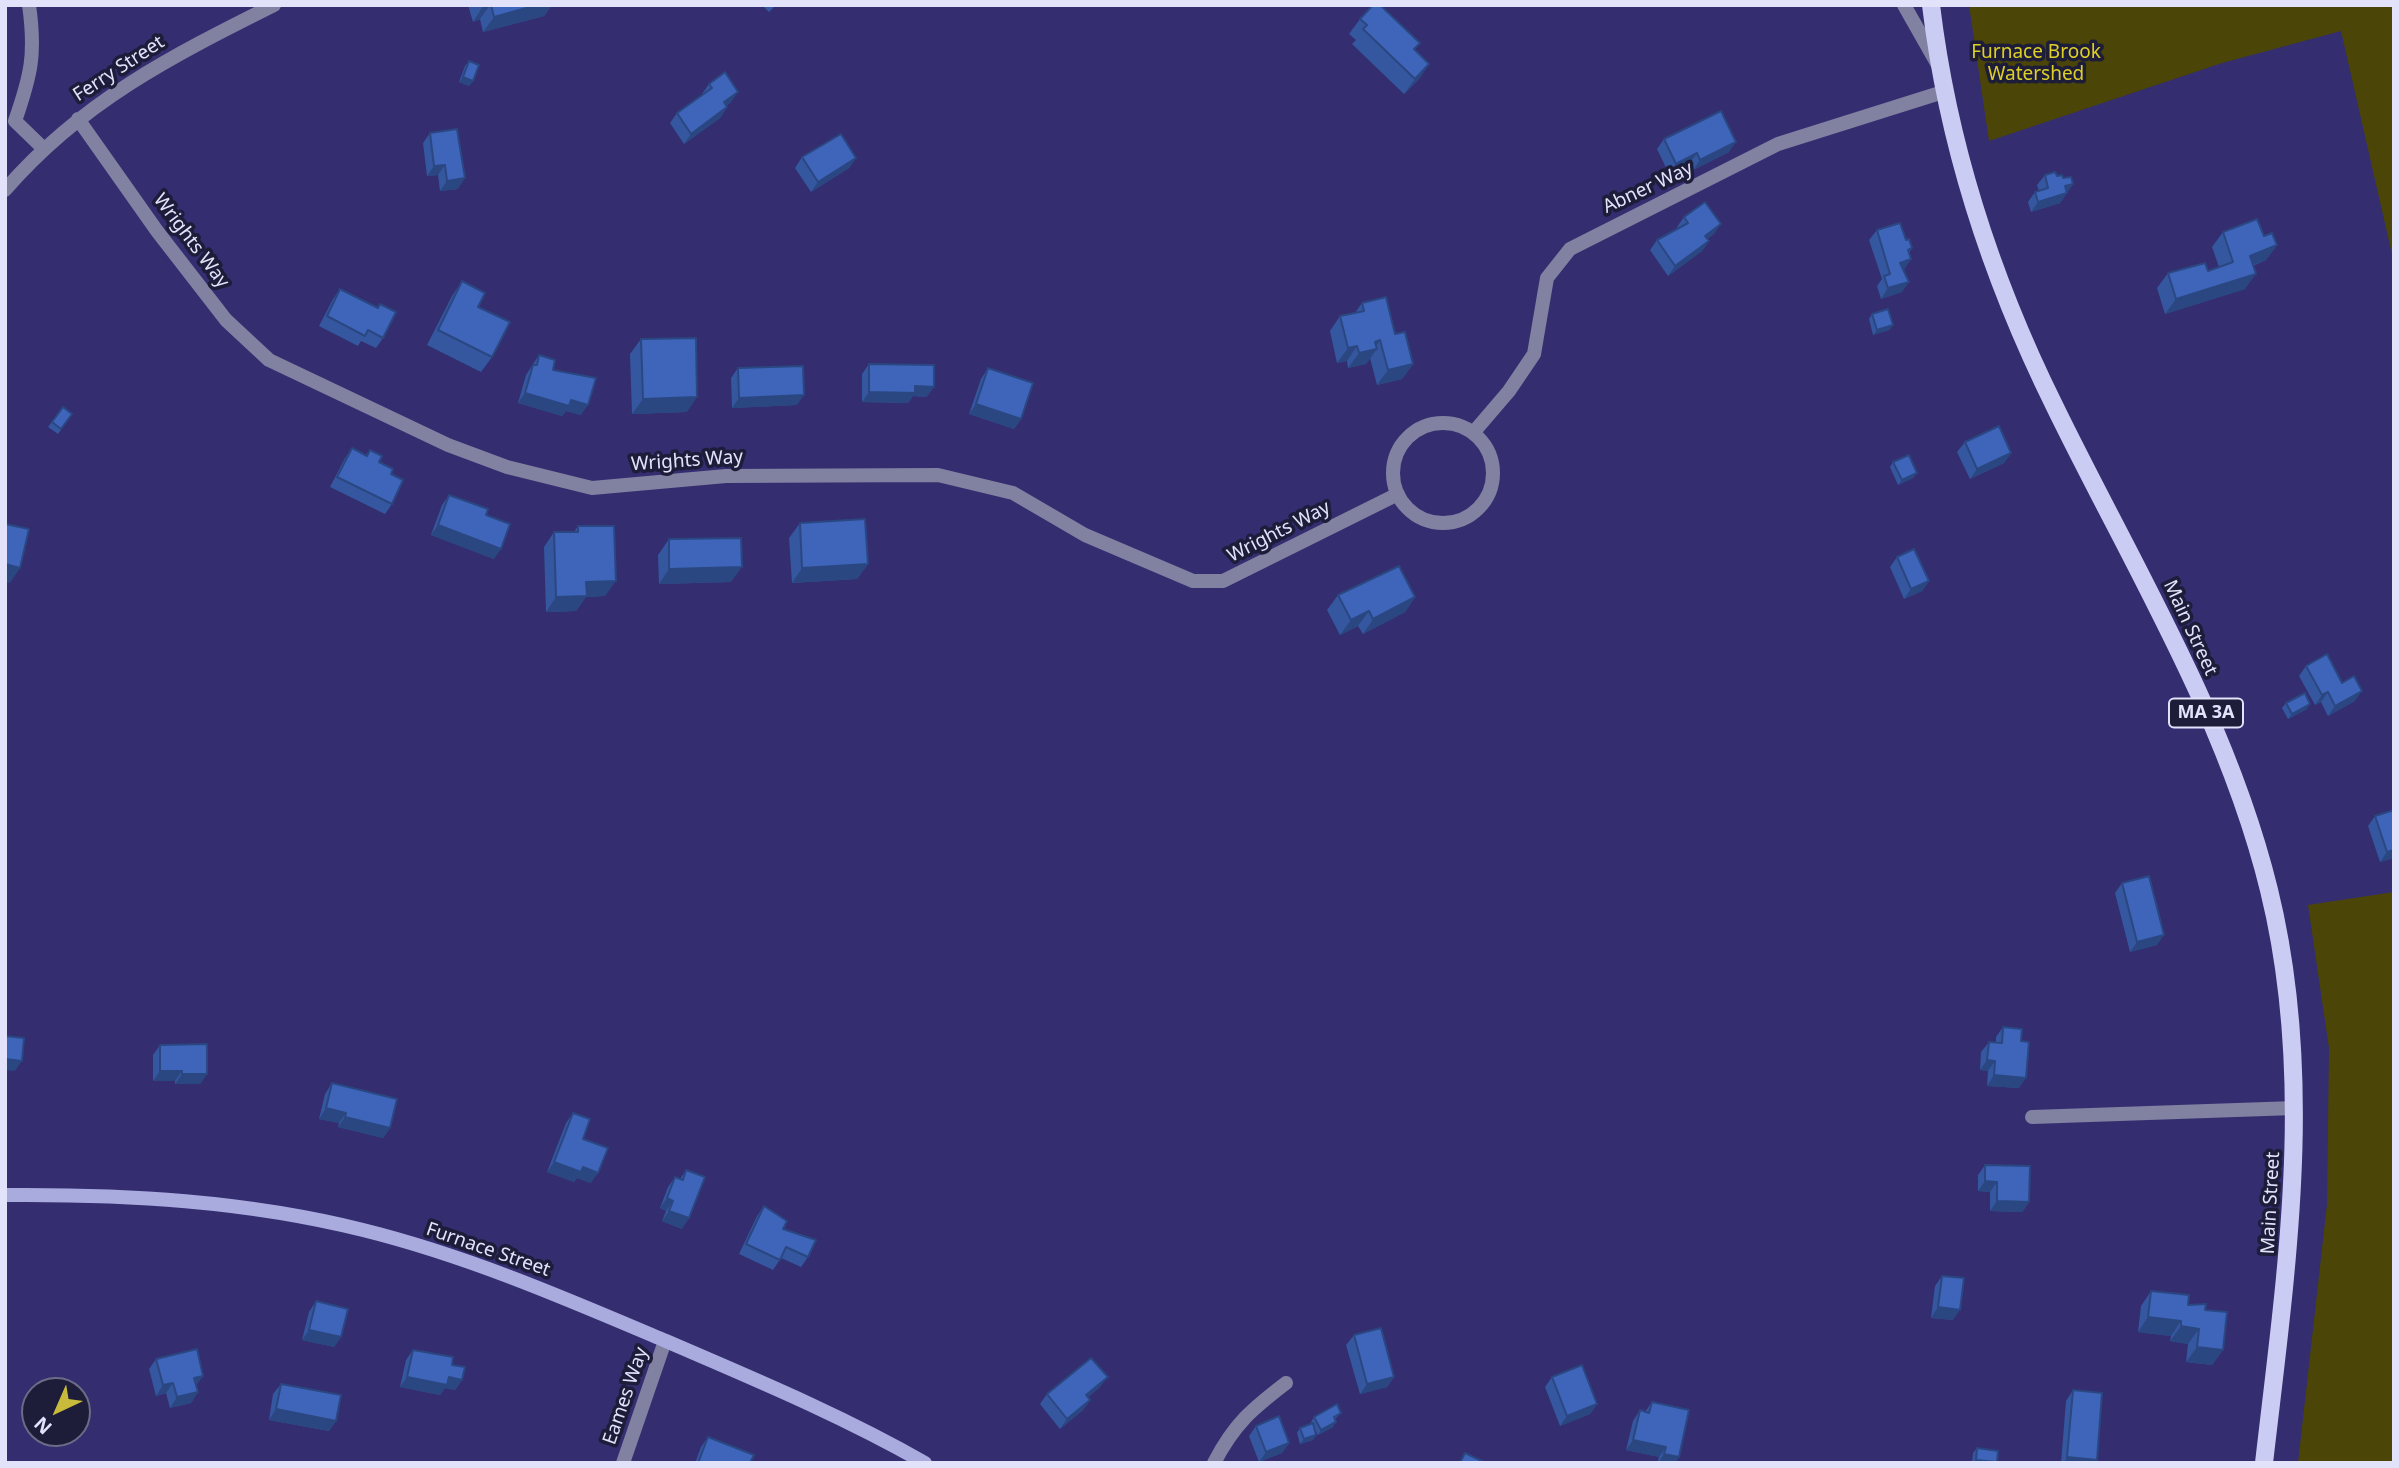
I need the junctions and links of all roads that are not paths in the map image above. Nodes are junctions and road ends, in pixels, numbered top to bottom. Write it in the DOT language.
graph roads {
  1 [pos="29,5"];
  2 [pos="274,5"];
  3 [pos="1904,5"];
  4 [pos="1931,5"];
  5 [pos="1940,68"];
  6 [pos="1943,92"];
  7 [pos="78,119"];
  8 [pos="44,149"];
  9 [pos="5,191"];
  10 [pos="1473,433"];
  11 [pos="1398,494"];
  12 [pos="2295,1108"];
  13 [pos="2032,1117"];
  14 [pos="5,1195"];
  15 [pos="665,1341"];
  16 [pos="1286,1383"];
  17 [pos="623,1463"];
  18 [pos="925,1463"];
  19 [pos="1214,1463"];
  20 [pos="2264,1463"];
  1 -- 8 [label="street"];
  2 -- 7 [label="street, Ferry Street"];
  3 -- 5 [label="street"];
  4 -- 5 [label="main road, Main Street / MA 3A"];
  5 -- 6 [label="main road, Main Street / MA 3A"];
  6 -- 10 [label="street, Abner Way"];
  6 -- 12 [label="main road, Main Street / MA 3A"];
  7 -- 8 [label="street, Ferry Street"];
  7 -- 11 [label="street, Wrights Way"];
  8 -- 9 [label="street, Ferry Street"];
  10 -- 11 [label="street"];
  10 -- 11 [label="street"];
  12 -- 13 [label="street"];
  12 -- 20 [label="main road, Main Street / MA 3A"];
  14 -- 15 [label="main road, Furnace Street"];
  15 -- 17 [label="street, Eames Way"];
  15 -- 18 [label="main road, Furnace Street"];
  16 -- 19 [label="street"];
}
